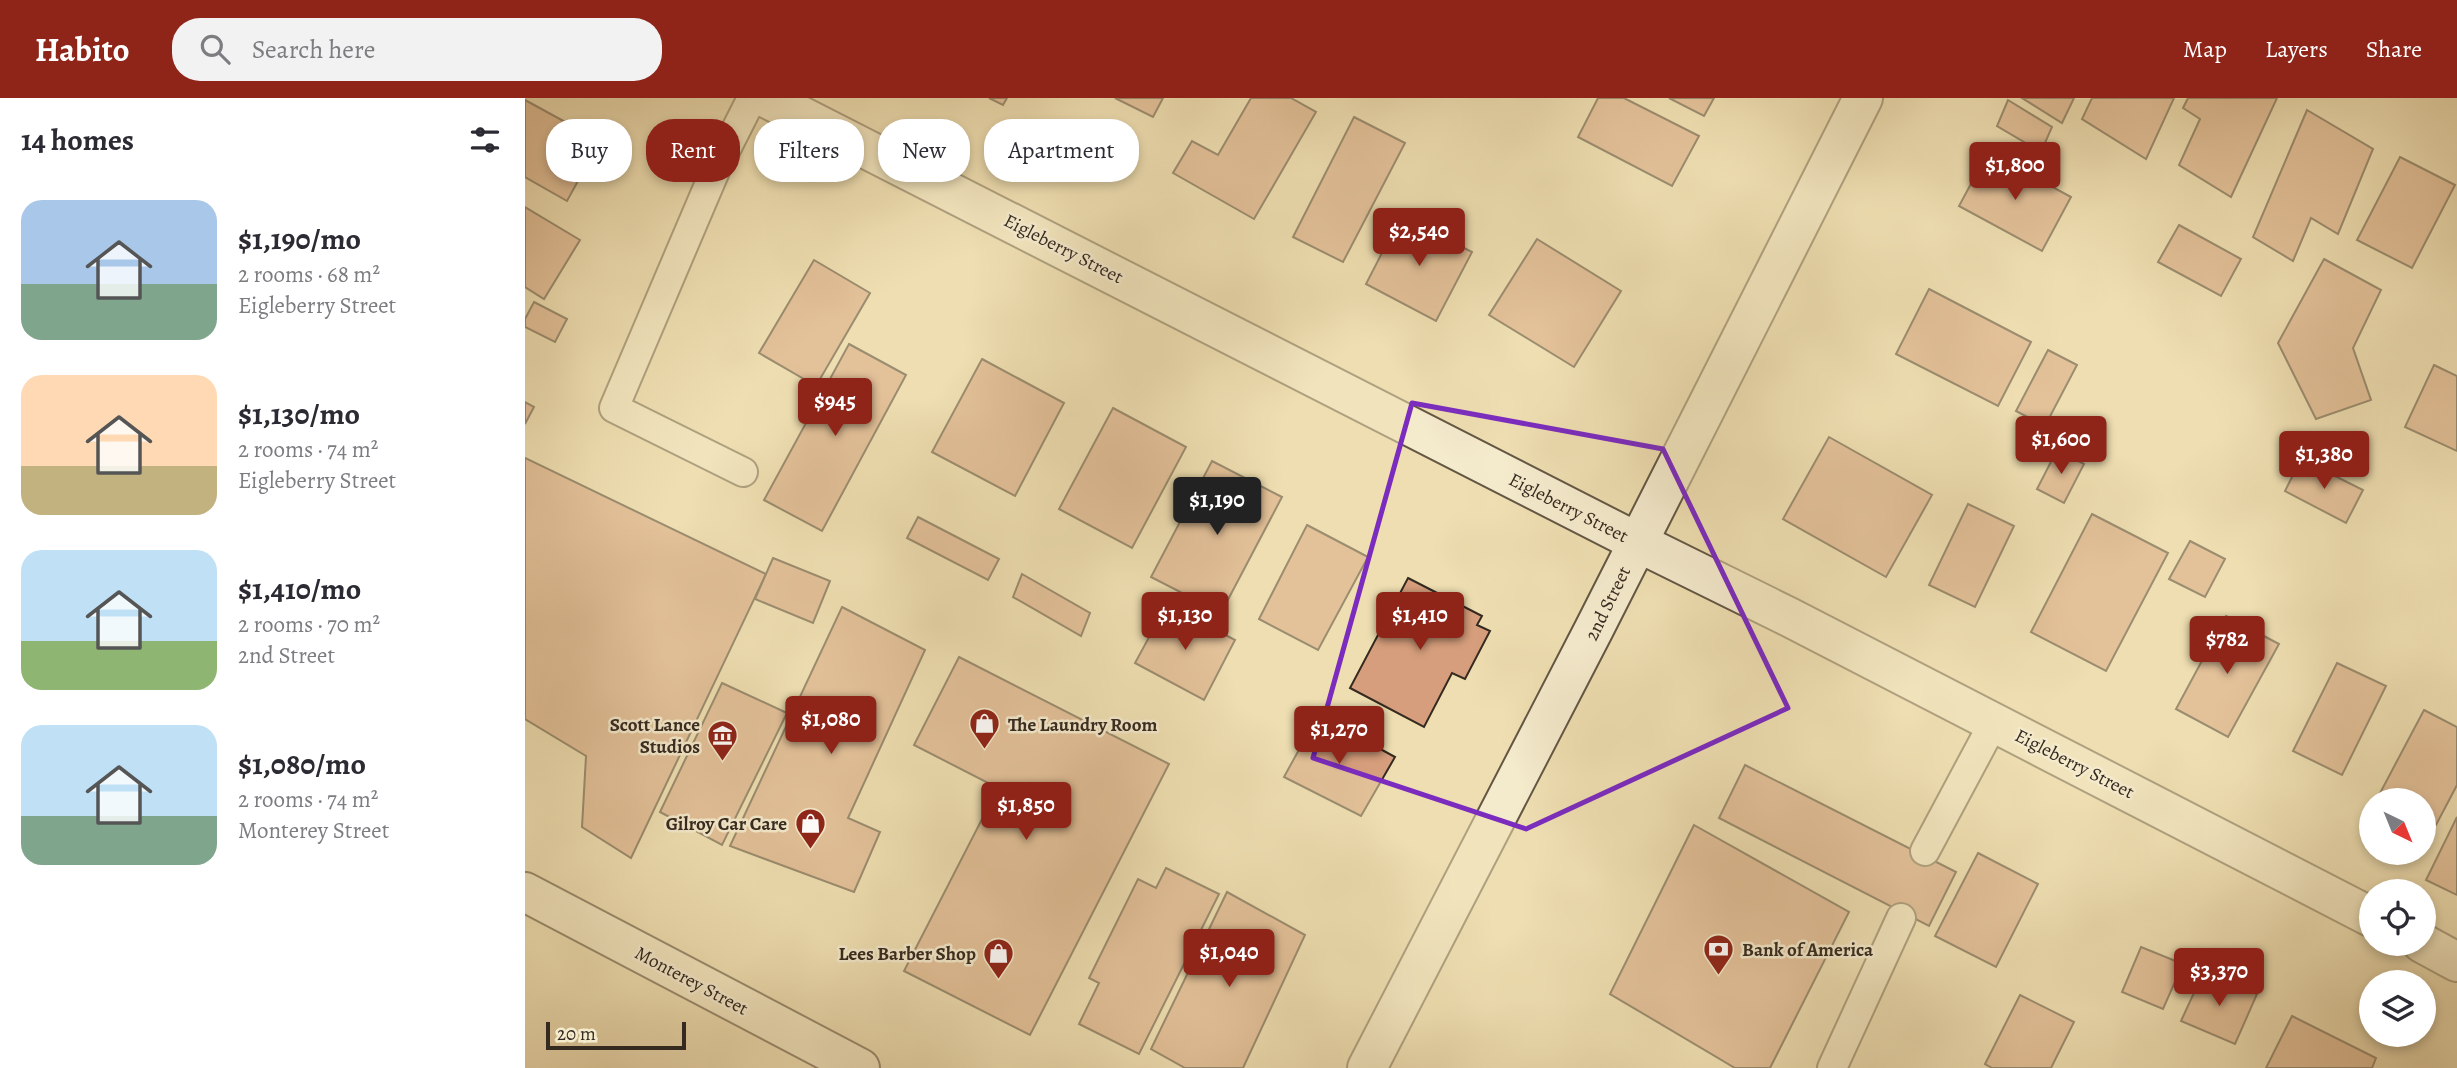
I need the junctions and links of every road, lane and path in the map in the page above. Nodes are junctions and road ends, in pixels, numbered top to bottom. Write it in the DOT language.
graph roads {
  1 [pos="752,98"];
  2 [pos="766,98"];
  3 [pos="1863,98"];
  4 [pos="743,472"];
  5 [pos="1637,542"];
  6 [pos="1994,722"];
  7 [pos="1925,851"];
  8 [pos="525,892"];
  9 [pos="2359,911"];
  10 [pos="1901,918"];
  11 [pos="2436,951"];
  12 [pos="2457,962"];
  13 [pos="854,1067"];
  14 [pos="1367,1068"];
  15 [pos="1832,1068"];
  1 -- 4 [label="lane"];
  2 -- 5 [label="street, Eigleberry Street"];
  3 -- 5 [label="street, 2nd Street"];
  5 -- 6 [label="street, Eigleberry Street"];
  5 -- 14 [label="street, 2nd Street"];
  6 -- 7 [label="lane"];
  6 -- 9 [label="street, Eigleberry Street"];
  8 -- 13 [label="street, Monterey Street"];
  10 -- 15 [label="lane"];
  11 -- 12 [label="street"];
}
